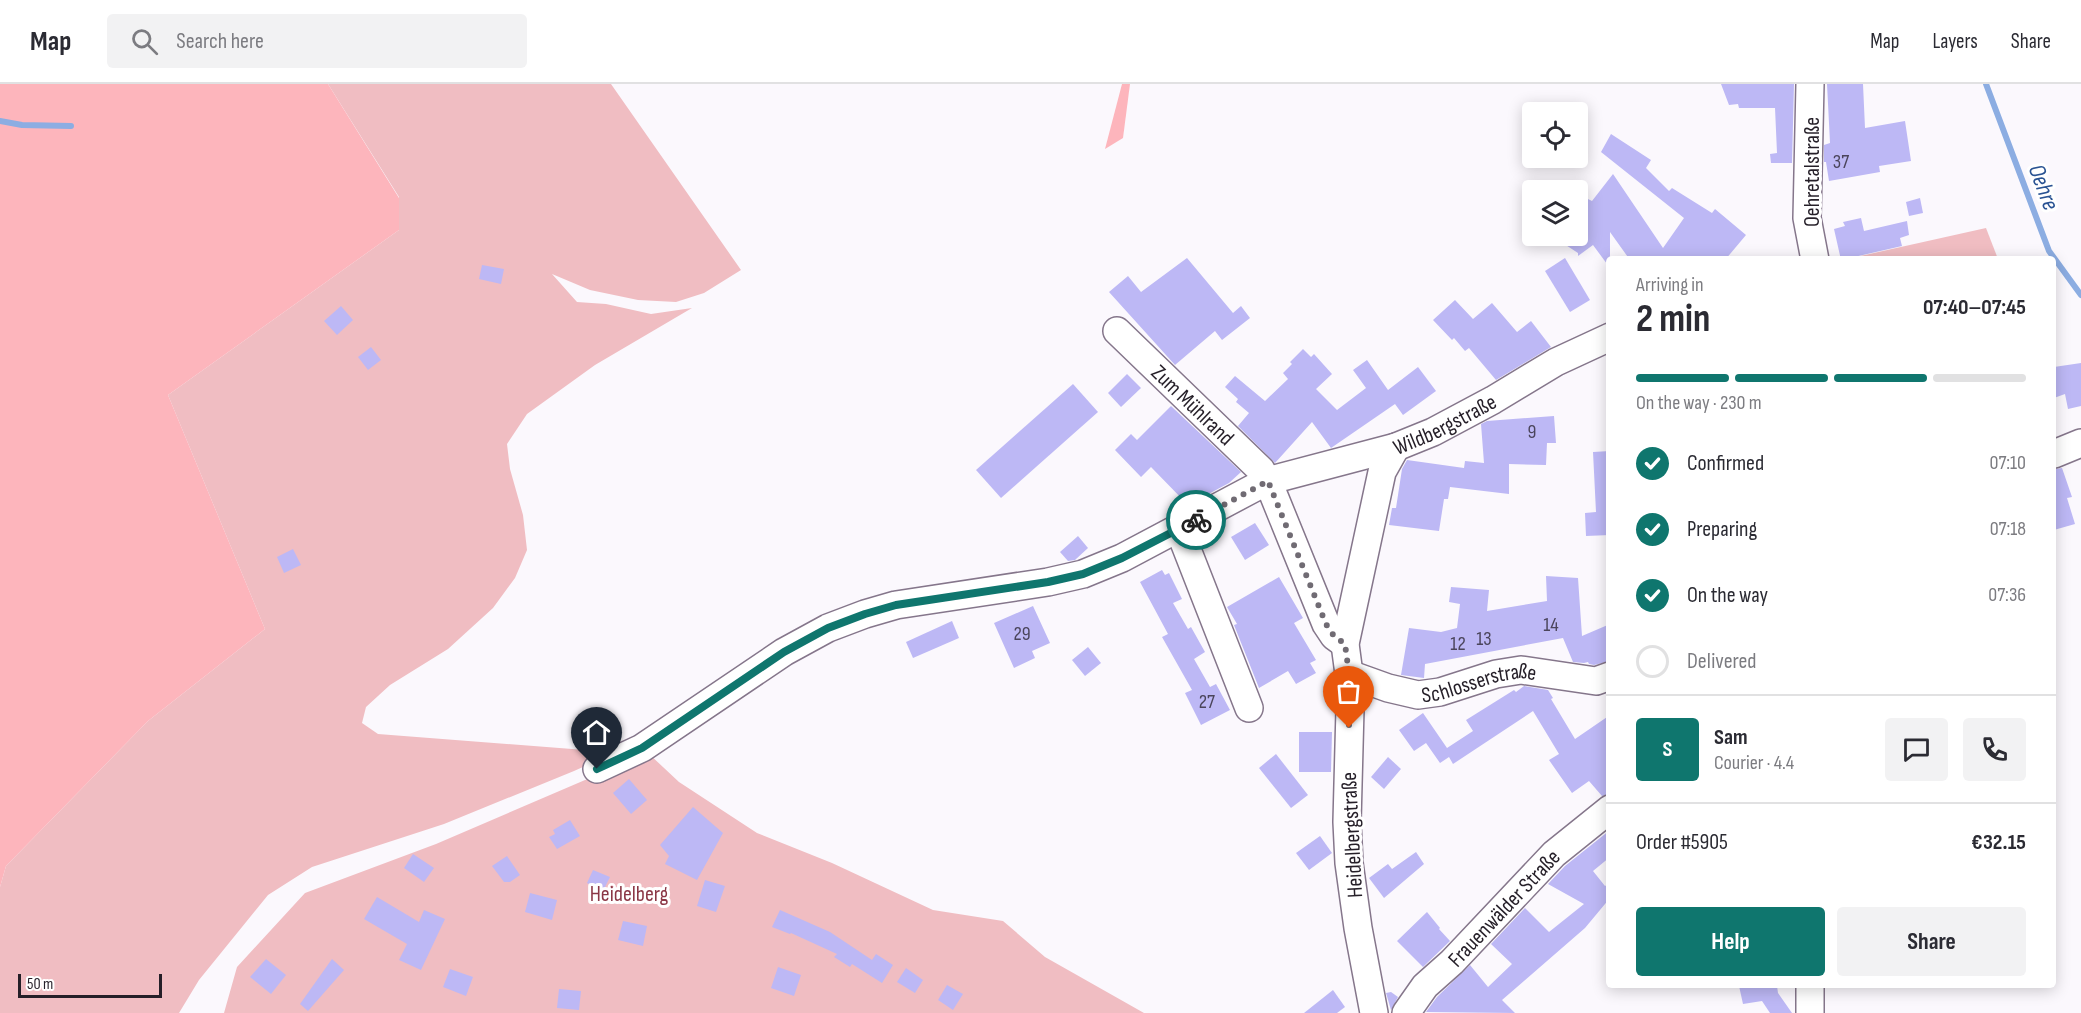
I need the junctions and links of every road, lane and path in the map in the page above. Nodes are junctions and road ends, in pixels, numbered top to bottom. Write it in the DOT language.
graph roads {
  1 [pos="1810,84"];
  2 [pos="1811,256"];
  3 [pos="1117,331"];
  4 [pos="1606,339"];
  5 [pos="2081,443"];
  6 [pos="1396,447"];
  7 [pos="2056,453"];
  8 [pos="1268,481"];
  9 [pos="1179,530"];
  10 [pos="1345,644"];
  11 [pos="1349,674"];
  12 [pos="1606,677"];
  13 [pos="1249,708"];
  14 [pos="597,769"];
  15 [pos="1606,812"];
  16 [pos="1810,988"];
  17 [pos="1374,1013"];
  18 [pos="1406,1013"];
  19 [pos="1810,1013"];
  1 -- 2 [label="street, Oehretalstraße"];
  3 -- 8 [label="street, Zum Mühlrand"];
  4 -- 6 [label="street, Wildbergstraße"];
  5 -- 7 [label="street"];
  6 -- 8 [label="street, Wildbergstraße"];
  6 -- 10 [label="street, Heidelbergstraße"];
  8 -- 9 [label="street, Wildbergstraße"];
  8 -- 10 [label="street"];
  9 -- 13 [label="street"];
  9 -- 14 [label="street, Wildbergstraße"];
  10 -- 11 [label="street, Heidelbergstraße"];
  11 -- 12 [label="street, Schlosserstraße"];
  11 -- 17 [label="street, Heidelbergstraße"];
  15 -- 18 [label="street, Frauenwälder Straße"];
  16 -- 19 [label="street"];
}
